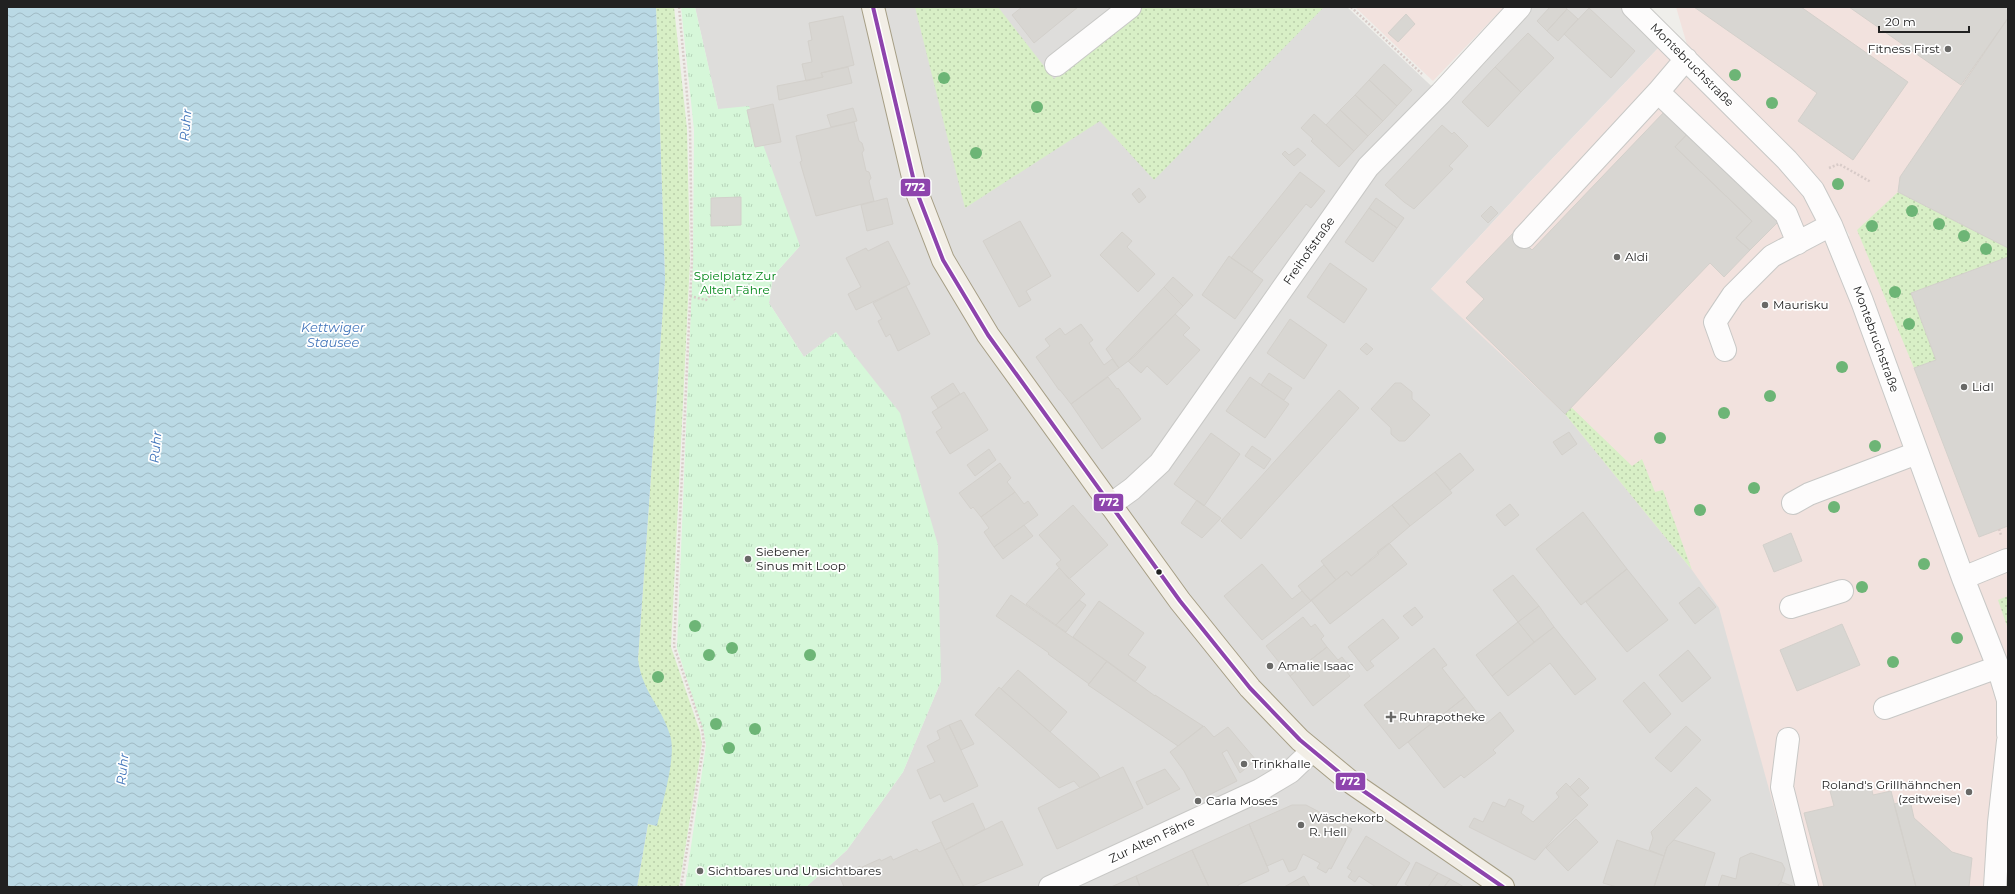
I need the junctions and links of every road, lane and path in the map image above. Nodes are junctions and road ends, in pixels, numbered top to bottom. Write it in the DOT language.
graph roads {
  1 [pos="679,7"];
  2 [pos="873,7"];
  3 [pos="1130,7"];
  4 [pos="1351,7"];
  5 [pos="1520,7"];
  6 [pos="1633,7"];
  7 [pos="1686,59"];
  8 [pos="1056,65"];
  9 [pos="1658,92"];
  10 [pos="1441,93"];
  11 [pos="1802,177"];
  12 [pos="1871,182"];
  13 [pos="1831,225"];
  14 [pos="1524,237"];
  15 [pos="1798,242"];
  16 [pos="690,296"];
  17 [pos="734,300"];
  18 [pos="1724,350"];
  19 [pos="1917,453"];
  20 [pos="1793,503"];
  21 [pos="1110,505"];
  22 [pos="2007,560"];
  23 [pos="1963,578"];
  24 [pos="1842,590"];
  25 [pos="1791,607"];
  26 [pos="1998,667"];
  27 [pos="1885,708"];
  28 [pos="2008,734"];
  29 [pos="1788,739"];
  30 [pos="2008,741"];
  31 [pos="1312,751"];
  32 [pos="2003,822"];
  33 [pos="681,887"];
  34 [pos="1050,887"];
  35 [pos="1503,887"];
  36 [pos="1807,887"];
  37 [pos="1995,887"];
  1 -- 16 [label="path"];
  2 -- 21 [label="main road"];
  3 -- 8 [label="street"];
  4 -- 10 [label="path"];
  5 -- 10 [label="street, Freihofstraße"];
  6 -- 7 [label="street, Montebruchstraße"];
  7 -- 9 [label="street"];
  7 -- 11 [label="street, Montebruchstraße"];
  9 -- 14 [label="street"];
  9 -- 15 [label="street"];
  10 -- 21 [label="street, Freihofstraße"];
  11 -- 12 [label="path"];
  11 -- 13 [label="street, Montebruchstraße"];
  13 -- 15 [label="street"];
  13 -- 19 [label="street, Montebruchstraße"];
  15 -- 18 [label="street"];
  16 -- 17 [label="path"];
  16 -- 33 [label="path"];
  19 -- 20 [label="street"];
  19 -- 23 [label="street, Montebruchstraße"];
  21 -- 31 [label="main road"];
  22 -- 23 [label="street"];
  23 -- 26 [label="street, Montebruchstraße"];
  24 -- 25 [label="street"];
  26 -- 27 [label="street"];
  26 -- 28 [label="street, Montebruchstraße"];
  29 -- 36 [label="street"];
  30 -- 32 [label="street"];
  31 -- 34 [label="street, Zur Alten Fähre"];
  31 -- 35 [label="main road"];
  32 -- 37 [label="street"];
}
